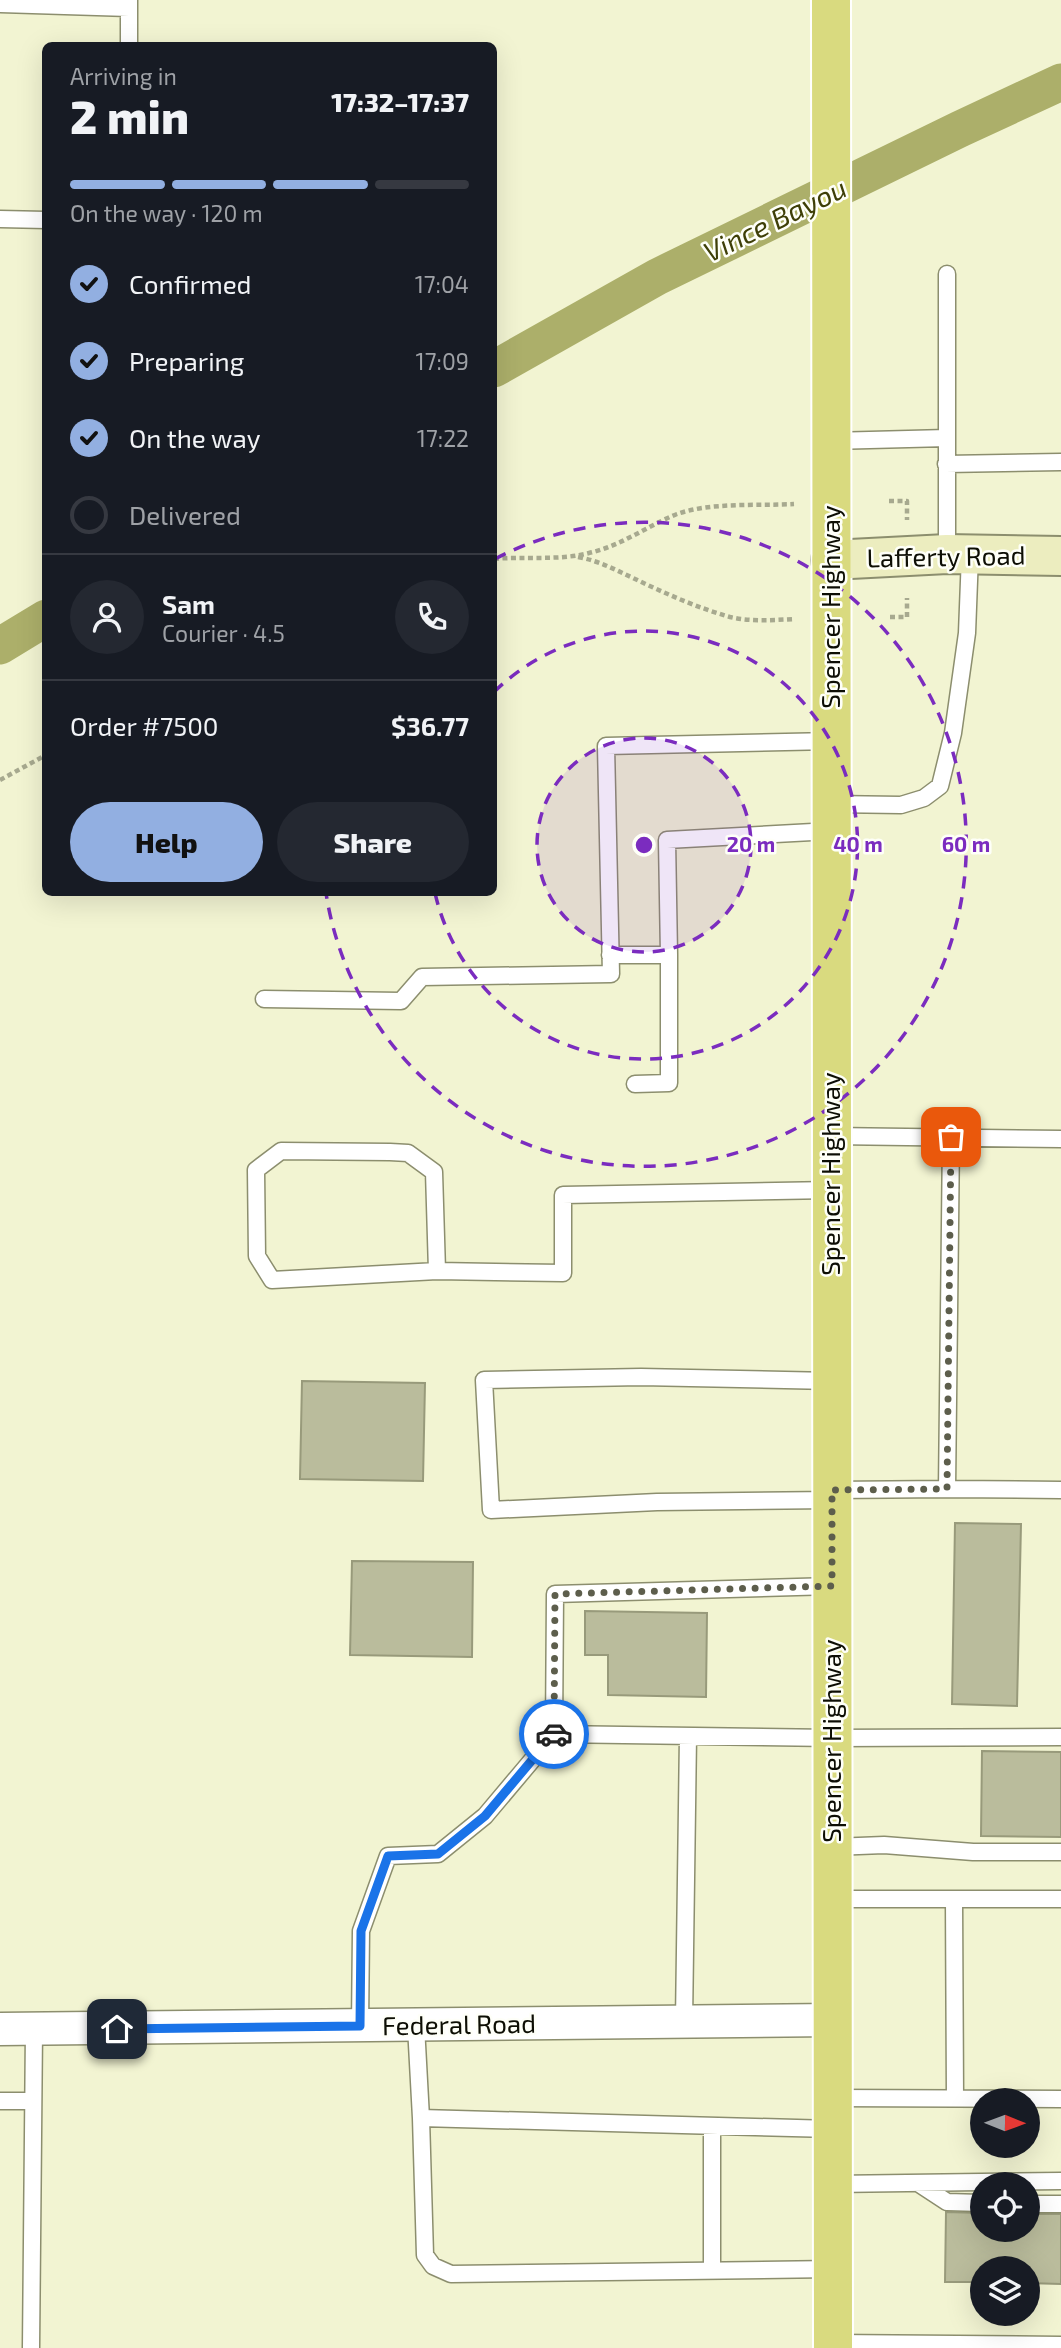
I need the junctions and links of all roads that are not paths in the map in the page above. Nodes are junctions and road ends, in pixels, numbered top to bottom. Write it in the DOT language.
graph roads {
  1 [pos="831,0"];
  2 [pos="0,4"];
  3 [pos="129,4"];
  4 [pos="129,42"];
  5 [pos="0,219"];
  6 [pos="42,220"];
  7 [pos="947,274"];
  8 [pos="947,438"];
  9 [pos="831,441"];
  10 [pos="1061,462"];
  11 [pos="946,464"];
  12 [pos="958,555"];
  13 [pos="1061,556"];
  14 [pos="831,560"];
  15 [pos="832,741"];
  16 [pos="831,818"];
  17 [pos="610,955"];
  18 [pos="669,955"];
  19 [pos="264,999"];
  20 [pos="635,1084"];
  21 [pos="830,1136"];
  22 [pos="951,1137"];
  23 [pos="1061,1139"];
  24 [pos="831,1190"];
  25 [pos="437,1271"];
  26 [pos="831,1381"];
  27 [pos="947,1489"];
  28 [pos="1061,1490"];
  29 [pos="832,1495"];
  30 [pos="832,1586"];
  31 [pos="554,1734"];
  32 [pos="688,1736"];
  33 [pos="1061,1737"];
  34 [pos="832,1738"];
  35 [pos="832,1847"];
  36 [pos="1061,1852"];
  37 [pos="833,1899"];
  38 [pos="954,1899"];
  39 [pos="1061,1899"];
  40 [pos="833,2020"];
  41 [pos="684,2022"];
  42 [pos="360,2026"];
  43 [pos="416,2026"];
  44 [pos="0,2029"];
  45 [pos="34,2029"];
  46 [pos="955,2098"];
  47 [pos="1061,2099"];
  48 [pos="0,2101"];
  49 [pos="33,2101"];
  50 [pos="832,2114"];
  51 [pos="421,2118"];
  52 [pos="712,2126"];
  53 [pos="1061,2181"];
  54 [pos="918,2183"];
  55 [pos="832,2184"];
  56 [pos="970,2203"];
  57 [pos="1040,2204"];
  58 [pos="1061,2204"];
  59 [pos="833,2269"];
  60 [pos="712,2270"];
  61 [pos="833,2345"];
  62 [pos="1061,2345"];
  63 [pos="31,2348"];
  1 -- 9 [label="main road, Spencer Highway"];
  2 -- 3 [label="lane"];
  3 -- 4 [label="lane"];
  5 -- 6 [label="lane"];
  7 -- 8 [label="lane"];
  8 -- 9 [label="lane"];
  8 -- 11 [label="lane"];
  9 -- 14 [label="main road, Spencer Highway"];
  10 -- 11 [label="lane"];
  11 -- 12 [label="lane"];
  12 -- 13 [label="street, Lafferty Road"];
  12 -- 14 [label="street, Lafferty Road"];
  12 -- 16 [label="lane"];
  14 -- 15 [label="main road, Spencer Highway"];
  15 -- 16 [label="main road, Spencer Highway"];
  15 -- 17 [label="lane"];
  16 -- 18 [label="lane"];
  16 -- 21 [label="main road, Spencer Highway"];
  17 -- 18 [label="lane"];
  17 -- 19 [label="lane"];
  18 -- 20 [label="lane"];
  21 -- 22 [label="lane"];
  21 -- 24 [label="main road, Spencer Highway"];
  22 -- 23 [label="lane"];
  22 -- 27 [label="lane"];
  24 -- 25 [label="lane"];
  24 -- 26 [label="main road, Spencer Highway"];
  25 -- 25 [label="lane"];
  26 -- 29 [label="main road, Spencer Highway"];
  26 -- 29 [label="lane"];
  27 -- 28 [label="lane"];
  27 -- 29 [label="lane"];
  29 -- 30 [label="main road, Spencer Highway"];
  30 -- 31 [label="lane"];
  30 -- 34 [label="main road, Spencer Highway"];
  31 -- 32 [label="lane"];
  31 -- 42 [label="lane"];
  32 -- 34 [label="lane"];
  32 -- 41 [label="lane"];
  33 -- 34 [label="lane"];
  34 -- 35 [label="main road, Spencer Highway"];
  35 -- 36 [label="lane"];
  35 -- 37 [label="main road, Spencer Highway"];
  37 -- 38 [label="lane"];
  37 -- 40 [label="main road, Spencer Highway"];
  38 -- 39 [label="lane"];
  38 -- 46 [label="lane"];
  40 -- 41 [label="street, Federal Road"];
  40 -- 50 [label="main road, Spencer Highway"];
  41 -- 43 [label="street, Federal Road"];
  42 -- 43 [label="street, Federal Road"];
  42 -- 45 [label="street, Federal Road"];
  43 -- 51 [label="lane"];
  44 -- 45 [label="street, Federal Road"];
  45 -- 49 [label="lane"];
  46 -- 47 [label="lane"];
  46 -- 50 [label="lane"];
  48 -- 49 [label="lane"];
  49 -- 63 [label="lane"];
  50 -- 52 [label="lane"];
  50 -- 55 [label="main road, Spencer Highway"];
  51 -- 52 [label="lane"];
  51 -- 60 [label="lane"];
  52 -- 60 [label="lane"];
  53 -- 54 [label="lane"];
  54 -- 55 [label="lane"];
  54 -- 56 [label="lane"];
  55 -- 59 [label="main road, Spencer Highway"];
  57 -- 58 [label="lane"];
  59 -- 60 [label="lane"];
  59 -- 61 [label="main road, Spencer Highway"];
  61 -- 62 [label="lane"];
}
